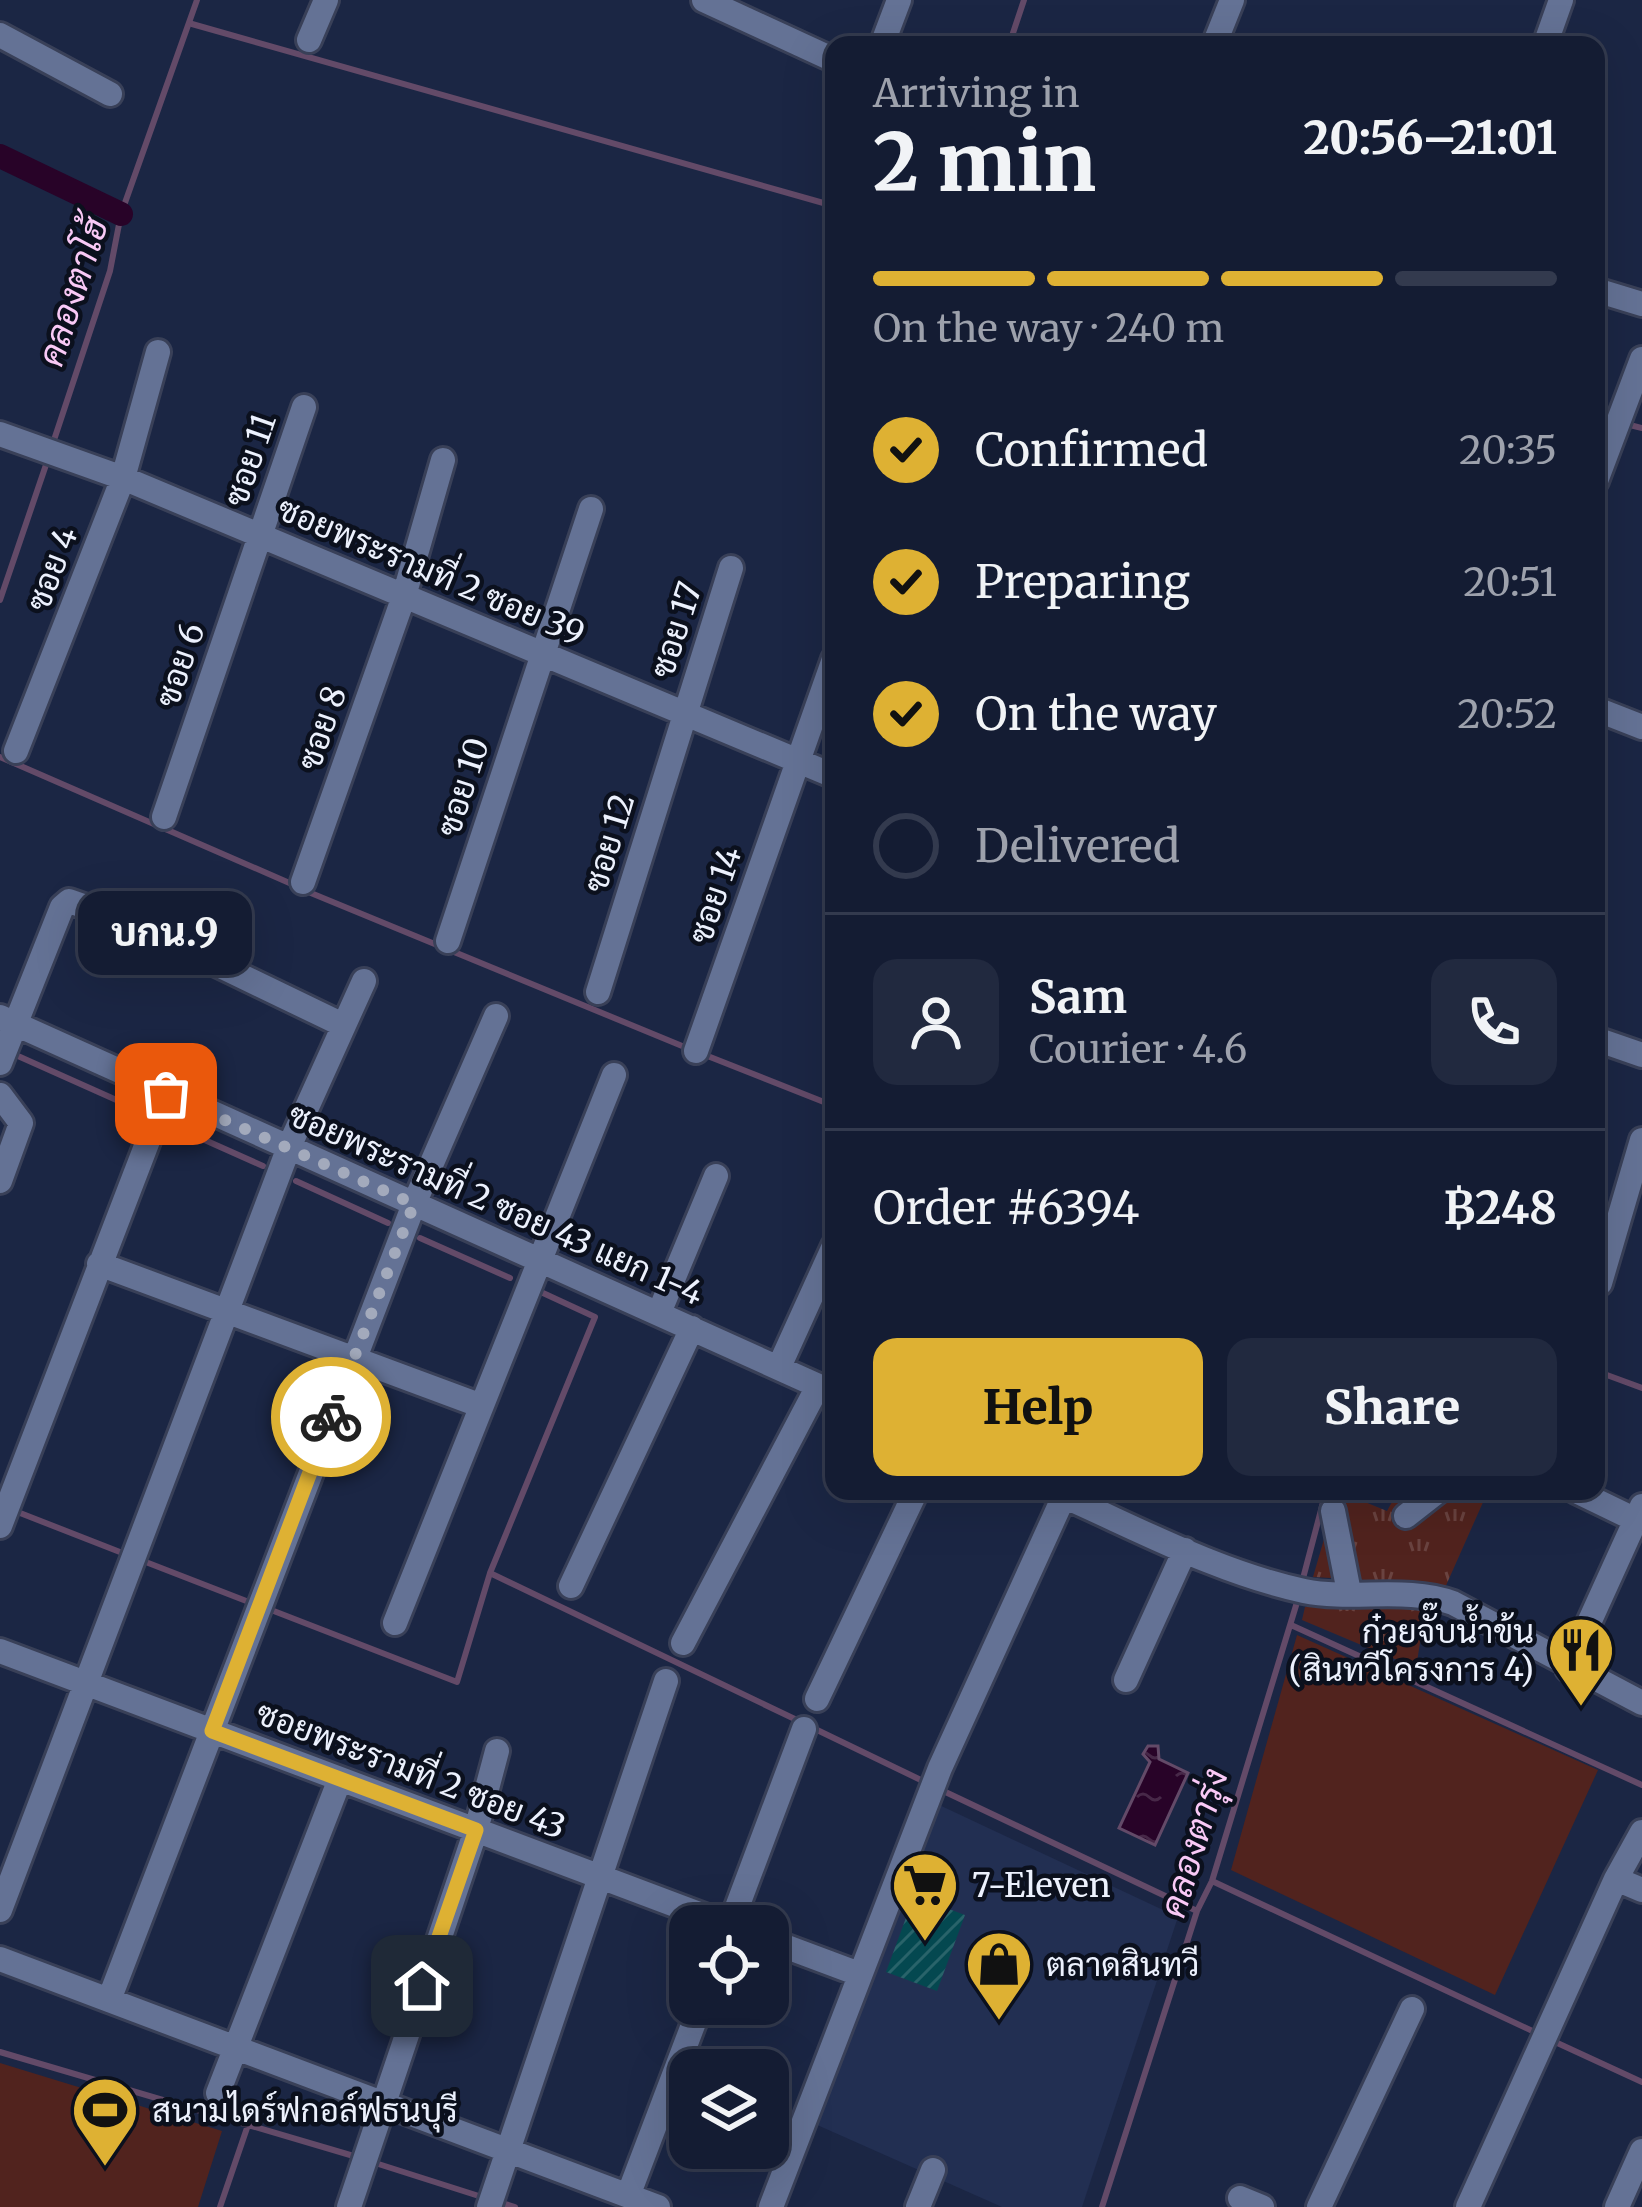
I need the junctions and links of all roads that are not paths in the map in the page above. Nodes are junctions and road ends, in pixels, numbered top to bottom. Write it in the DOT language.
graph roads {
  1 [pos="326,0"];
  2 [pos="704,0"];
  3 [pos="899,0"];
  4 [pos="1232,0"];
  5 [pos="1562,0"];
  6 [pos="0,34"];
  7 [pos="885,36"];
  8 [pos="1218,36"];
  9 [pos="1548,36"];
  10 [pos="309,40"];
  11 [pos="825,56"];
  12 [pos="110,94"];
  13 [pos="1605,293"];
  14 [pos="1642,304"];
  15 [pos="158,352"];
  16 [pos="1642,359"];
  17 [pos="304,407"];
  18 [pos="0,434"];
  19 [pos="443,460"];
  20 [pos="1605,460"];
  21 [pos="123,478"];
  22 [pos="591,509"];
  23 [pos="259,534"];
  24 [pos="731,568"];
  25 [pos="404,596"];
  26 [pos="541,652"];
  27 [pos="825,683"];
  28 [pos="684,712"];
  29 [pos="1605,713"];
  30 [pos="1642,727"];
  31 [pos="16,751"];
  32 [pos="796,760"];
  33 [pos="825,772"];
  34 [pos="164,817"];
  35 [pos="303,882"];
  36 [pos="132,923"];
  37 [pos="448,941"];
  38 [pos="206,959"];
  39 [pos="364,981"];
  40 [pos="598,992"];
  41 [pos="496,1016"];
  42 [pos="9,1021"];
  43 [pos="343,1024"];
  44 [pos="1605,1042"];
  45 [pos="696,1051"];
  46 [pos="1642,1055"];
  47 [pos="0,1063"];
  48 [pos="614,1075"];
  49 [pos="166,1094"];
  50 [pos="0,1095"];
  51 [pos="1642,1140"];
  52 [pos="289,1147"];
  53 [pos="716,1176"];
  54 [pos="0,1181"];
  55 [pos="414,1204"];
  56 [pos="537,1258"];
  57 [pos="99,1264"];
  58 [pos="825,1266"];
  59 [pos="1605,1266"];
  60 [pos="228,1310"];
  61 [pos="658,1313"];
  62 [pos="692,1328"];
  63 [pos="353,1360"];
  64 [pos="779,1367"];
  65 [pos="825,1390"];
  66 [pos="825,1392"];
  67 [pos="479,1405"];
  68 [pos="912,1500"];
  69 [pos="1055,1500"];
  70 [pos="1072,1500"];
  71 [pos="1426,1500"];
  72 [pos="1602,1500"];
  73 [pos="1333,1511"];
  74 [pos="1639,1513"];
  75 [pos="1406,1516"];
  76 [pos="0,1525"];
  77 [pos="1185,1550"];
  78 [pos="571,1586"];
  79 [pos="1349,1592"];
  80 [pos="395,1623"];
  81 [pos="683,1643"];
  82 [pos="0,1652"];
  83 [pos="1568,1669"];
  84 [pos="1126,1680"];
  85 [pos="666,1681"];
  86 [pos="88,1684"];
  87 [pos="817,1699"];
  88 [pos="1642,1703"];
  89 [pos="804,1729"];
  90 [pos="212,1731"];
  91 [pos="497,1751"];
  92 [pos="340,1779"];
  93 [pos="476,1830"];
  94 [pos="1642,1832"];
  95 [pos="600,1877"];
  96 [pos="1616,1879"];
  97 [pos="1642,1890"];
  98 [pos="674,1905"];
  99 [pos="738,1905"];
  100 [pos="0,1910"];
  101 [pos="789,1948"];
  102 [pos="0,1959"];
  103 [pos="860,1974"];
  104 [pos="109,2000"];
  105 [pos="1412,2009"];
  106 [pos="692,2025"];
  107 [pos="235,2048"];
  108 [pos="218,2093"];
  109 [pos="381,2103"];
  110 [pos="505,2150"];
  111 [pos="1642,2151"];
  112 [pos="933,2170"];
  113 [pos="628,2196"];
  114 [pos="349,2207"];
  115 [pos="489,2207"];
  116 [pos="658,2207"];
  117 [pos="771,2207"];
  118 [pos="918,2207"];
  119 [pos="1318,2207"];
  120 [pos="1468,2207"];
  121 [pos="1617,2207"];
  1 -- 10 [label="street"];
  2 -- 11 [label="street"];
  3 -- 7 [label="street"];
  4 -- 8 [label="street"];
  5 -- 9 [label="street"];
  6 -- 12 [label="street"];
  13 -- 14 [label="street"];
  15 -- 21 [label="street, ซอย 4"];
  16 -- 20 [label="street"];
  17 -- 23 [label="street, ซอย 11"];
  18 -- 21 [label="street, ซอยพระรามที่ 2 ซอย 39"];
  19 -- 25 [label="street, ซอย 8"];
  21 -- 23 [label="street, ซอยพระรามที่ 2 ซอย 39"];
  21 -- 31 [label="street, ซอย 4"];
  22 -- 26 [label="street, ซอย 10"];
  23 -- 25 [label="street, ซอยพระรามที่ 2 ซอย 39"];
  23 -- 34 [label="street, ซอย 6"];
  24 -- 28 [label="street, ซอย 17"];
  25 -- 26 [label="street, ซอยพระรามที่ 2 ซอย 39"];
  25 -- 35 [label="street, ซอย 8"];
  26 -- 28 [label="street, ซอยพระรามที่ 2 ซอย 39"];
  26 -- 37 [label="street, ซอย 10"];
  27 -- 32 [label="street, ซอย 14"];
  28 -- 32 [label="street, ซอยพระรามที่ 2 ซอย 39"];
  28 -- 40 [label="street, ซอย 12"];
  29 -- 30 [label="street"];
  32 -- 33 [label="street, ซอยพระรามที่ 2 ซอย 39"];
  32 -- 45 [label="street, ซอย 14"];
  36 -- 42 [label="street"];
  38 -- 43 [label="street"];
  39 -- 43 [label="street"];
  41 -- 55 [label="street"];
  42 -- 47 [label="street"];
  42 -- 49 [label="street, ซอยพระรามที่ 2 ซอย 43 แยก 1-4"];
  43 -- 52 [label="street"];
  44 -- 46 [label="street"];
  48 -- 56 [label="street"];
  49 -- 52 [label="street, ซอยพระรามที่ 2 ซอย 43 แยก 1-4"];
  49 -- 57 [label="street"];
  50 -- 54 [label="street"];
  51 -- 59 [label="street"];
  52 -- 55 [label="street, ซอยพระรามที่ 2 ซอย 43 แยก 1-4"];
  52 -- 60 [label="street"];
  53 -- 61 [label="street"];
  55 -- 56 [label="street, ซอยพระรามที่ 2 ซอย 43 แยก 1-4"];
  55 -- 63 [label="street"];
  56 -- 61 [label="street, ซอยพระรามที่ 2 ซอย 43 แยก 1-4"];
  56 -- 67 [label="street"];
  57 -- 60 [label="street"];
  57 -- 76 [label="street"];
  58 -- 64 [label="street"];
  60 -- 63 [label="street"];
  60 -- 86 [label="street"];
  61 -- 62 [label="street, ซอยพระรามที่ 2 ซอย 43 แยก 1-4"];
  62 -- 64 [label="street, ซอยพระรามที่ 2 ซอย 43 แยก 1-4"];
  62 -- 78 [label="street"];
  63 -- 67 [label="street"];
  63 -- 90 [label="street"];
  64 -- 65 [label="street, ซอยพระรามที่ 2 ซอย 43 แยก 1-4"];
  66 -- 81 [label="street"];
  67 -- 80 [label="street"];
  68 -- 87 [label="street"];
  69 -- 103 [label="street"];
  70 -- 77 [label="street"];
  71 -- 75 [label="street"];
  72 -- 74 [label="street"];
  73 -- 79 [label="street"];
  74 -- 83 [label="street"];
  77 -- 79 [label="street"];
  77 -- 84 [label="street"];
  79 -- 83 [label="street"];
  82 -- 86 [label="street, ซอยพระรามที่ 2 ซอย 43"];
  83 -- 88 [label="street"];
  85 -- 95 [label="street"];
  86 -- 90 [label="street, ซอยพระรามที่ 2 ซอย 43"];
  86 -- 100 [label="street"];
  89 -- 99 [label="street"];
  90 -- 92 [label="street, ซอยพระรามที่ 2 ซอย 43"];
  90 -- 104 [label="street"];
  91 -- 93 [label="street"];
  92 -- 93 [label="street, ซอยพระรามที่ 2 ซอย 43"];
  92 -- 107 [label="street"];
  93 -- 95 [label="street, ซอยพระรามที่ 2 ซอย 43"];
  93 -- 109 [label="street"];
  94 -- 96 [label="street"];
  95 -- 98 [label="street, ซอยพระรามที่ 2 ซอย 43"];
  95 -- 110 [label="street"];
  96 -- 97 [label="street"];
  96 -- 120 [label="street"];
  101 -- 103 [label="street"];
  102 -- 104 [label="street"];
  103 -- 117 [label="street"];
  104 -- 107 [label="street"];
  105 -- 119 [label="street"];
  106 -- 113 [label="street"];
  107 -- 108 [label="street"];
  107 -- 109 [label="street"];
  109 -- 110 [label="street"];
  109 -- 114 [label="street"];
  110 -- 113 [label="street"];
  110 -- 115 [label="street"];
  111 -- 121 [label="street"];
  112 -- 118 [label="street"];
  113 -- 116 [label="street"];
}
